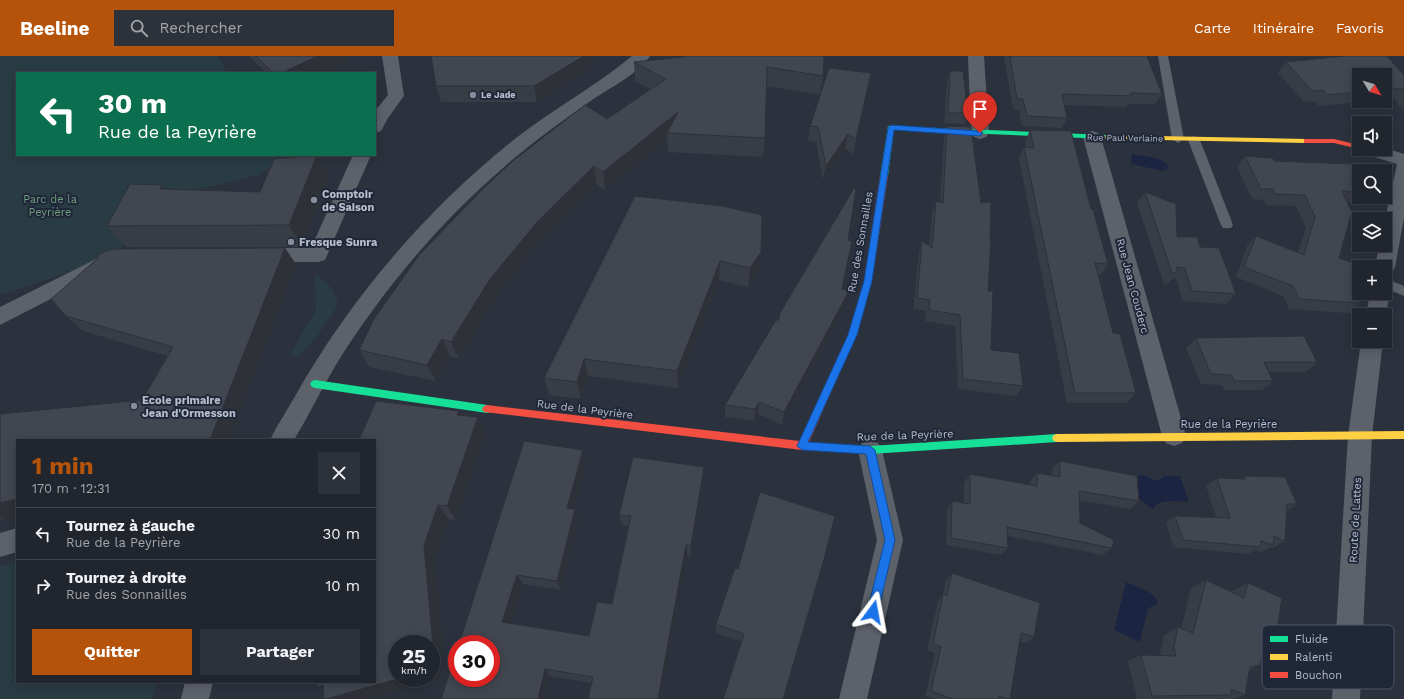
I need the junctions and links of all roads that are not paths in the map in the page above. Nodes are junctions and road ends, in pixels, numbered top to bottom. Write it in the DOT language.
graph roads {
  1 [pos="390,56"];
  2 [pos="642,56"];
  3 [pos="976,56"];
  4 [pos="1163,56"];
  5 [pos="378,122"];
  6 [pos="891,128"];
  7 [pos="980,133"];
  8 [pos="1092,137"];
  9 [pos="1178,139"];
  10 [pos="1194,140"];
  11 [pos="1352,145"];
  12 [pos="362,156"];
  13 [pos="1391,156"];
  14 [pos="1404,160"];
  15 [pos="1404,168"];
  16 [pos="1227,225"];
  17 [pos="243,255"];
  18 [pos="120,258"];
  19 [pos="1386,260"];
  20 [pos="1392,286"];
  21 [pos="1404,291"];
  22 [pos="0,317"];
  23 [pos="1371,348"];
  24 [pos="315,384"];
  25 [pos="1404,435"];
  26 [pos="1174,436"];
  27 [pos="1360,436"];
  28 [pos="283,439"];
  29 [pos="802,446"];
  30 [pos="870,450"];
  31 [pos="16,540"];
  32 [pos="0,545"];
  33 [pos="1350,625"];
  34 [pos="199,683"];
  35 [pos="1347,689"];
  36 [pos="195,699"];
  37 [pos="853,699"];
  38 [pos="1346,699"];
  1 -- 5 [label="street"];
  2 -- 24 [label="street"];
  3 -- 7 [label="street"];
  4 -- 9 [label="lane"];
  6 -- 7 [label="street, Rue Paul Verlaine"];
  6 -- 29 [label="street, Rue des Sonnailles"];
  7 -- 8 [label="street, Rue Paul Verlaine"];
  8 -- 9 [label="street, Rue Paul Verlaine"];
  8 -- 26 [label="street, Rue Jean Couderc"];
  9 -- 10 [label="street, Rue Paul Verlaine"];
  10 -- 11 [label="street, Rue Paul Verlaine"];
  10 -- 16 [label="lane"];
  12 -- 17 [label="street"];
  13 -- 14 [label="street"];
  15 -- 19 [label="street"];
  18 -- 22 [label="street"];
  20 -- 21 [label="lane"];
  23 -- 27 [label="street, Route de Lattes"];
  24 -- 28 [label="street"];
  24 -- 29 [label="street, Rue de la Peyrière"];
  25 -- 27 [label="street, Rue de la Peyrière"];
  26 -- 27 [label="street, Rue de la Peyrière"];
  26 -- 30 [label="street, Rue de la Peyrière"];
  27 -- 33 [label="street, Route de Lattes"];
  29 -- 30 [label="street, Rue de la Peyrière"];
  30 -- 37 [label="street"];
  31 -- 32 [label="street"];
  34 -- 36 [label="street"];
  35 -- 38 [label="street, Route de Lattes"];
}
